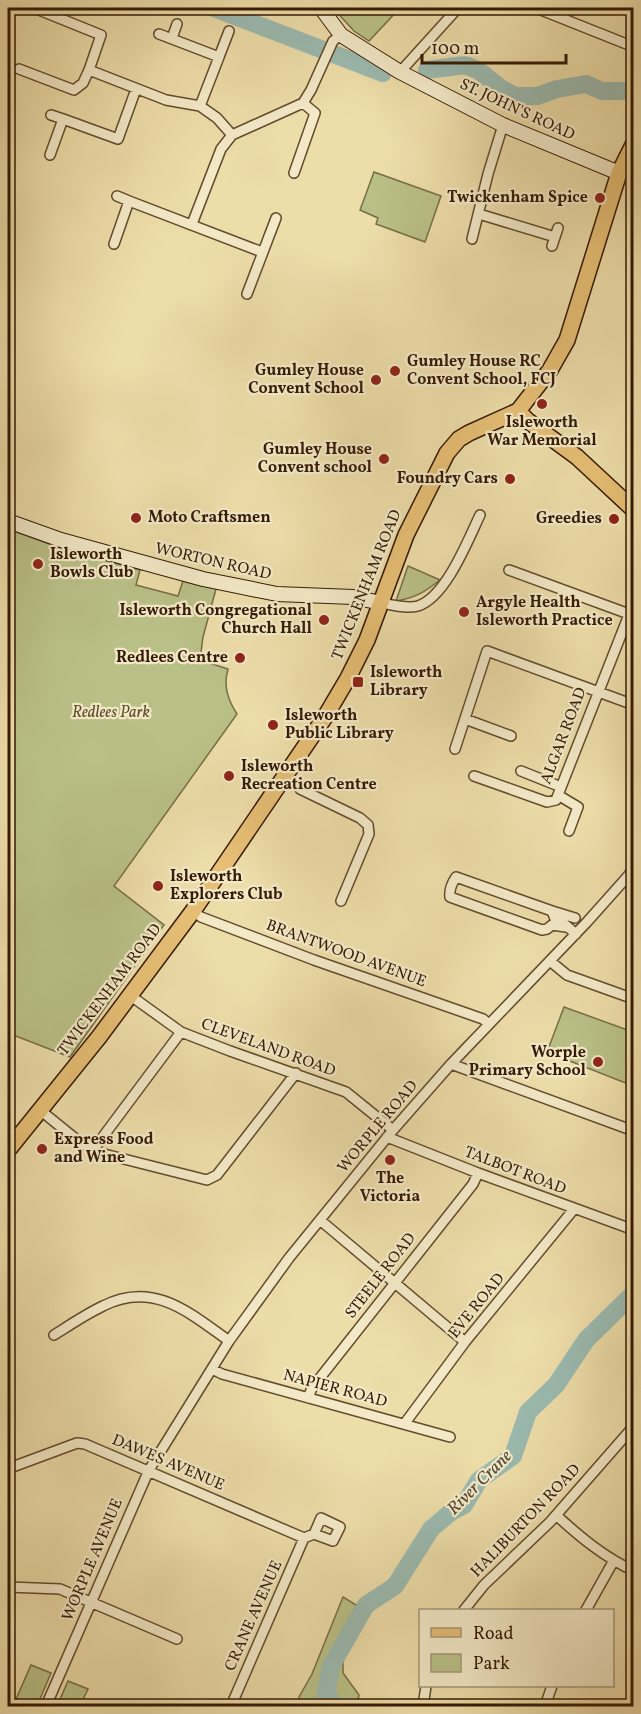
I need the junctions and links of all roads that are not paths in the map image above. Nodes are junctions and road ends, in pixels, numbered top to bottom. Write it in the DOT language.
graph roads {
  1 [pos="34,8"];
  2 [pos="321,8"];
  3 [pos="458,8"];
  4 [pos="536,8"];
  5 [pos="105,24"];
  6 [pos="177,24"];
  7 [pos="229,31"];
  8 [pos="159,34"];
  9 [pos="101,35"];
  10 [pos="172,38"];
  11 [pos="337,38"];
  12 [pos="633,47"];
  13 [pos="219,57"];
  14 [pos="19,69"];
  15 [pos="89,70"];
  16 [pos="400,72"];
  17 [pos="136,89"];
  18 [pos="303,103"];
  19 [pos="201,106"];
  20 [pos="51,115"];
  21 [pos="63,119"];
  22 [pos="504,124"];
  23 [pos="232,135"];
  24 [pos="633,144"];
  25 [pos="50,156"];
  26 [pos="294,173"];
  27 [pos="619,173"];
  28 [pos="117,196"];
  29 [pos="129,201"];
  30 [pos="478,214"];
  31 [pos="276,218"];
  32 [pos="192,224"];
  33 [pos="555,237"];
  34 [pos="472,239"];
  35 [pos="114,244"];
  36 [pos="262,252"];
  37 [pos="247,294"];
  38 [pos="518,411"];
  39 [pos="633,510"];
  40 [pos="480,515"];
  41 [pos="8,520"];
  42 [pos="509,570"];
  43 [pos="633,602"];
  44 [pos="381,603"];
  45 [pos="629,614"];
  46 [pos="597,691"];
  47 [pos="633,705"];
  48 [pos="465,719"];
  49 [pos="512,736"];
  50 [pos="455,749"];
  51 [pos="521,771"];
  52 [pos="474,776"];
  53 [pos="300,789"];
  54 [pos="559,791"];
  55 [pos="569,831"];
  56 [pos="633,867"];
  57 [pos="341,901"];
  58 [pos="193,911"];
  59 [pos="553,918"];
  60 [pos="575,918"];
  61 [pos="576,934"];
  62 [pos="550,961"];
  63 [pos="130,996"];
  64 [pos="633,999"];
  65 [pos="489,1024"];
  66 [pos="181,1032"];
  67 [pos="451,1064"];
  68 [pos="296,1073"];
  69 [pos="40,1110"];
  70 [pos="633,1131"];
  71 [pos="390,1133"];
  72 [pos="8,1150"];
  73 [pos="93,1150"];
  74 [pos="478,1173"];
  75 [pos="574,1209"];
  76 [pos="320,1221"];
  77 [pos="633,1230"];
  78 [pos="394,1283"];
  79 [pos="54,1335"];
  80 [pos="229,1341"];
  81 [pos="465,1342"];
  82 [pos="212,1369"];
  83 [pos="308,1398"];
  84 [pos="405,1423"];
  85 [pos="633,1426"];
  86 [pos="174,1429"];
  87 [pos="450,1437"];
  88 [pos="8,1466"];
  89 [pos="149,1470"];
  90 [pos="556,1515"];
  91 [pos="314,1533"];
  92 [pos="304,1538"];
  93 [pos="614,1562"];
  94 [pos="633,1571"];
  95 [pos="8,1587"];
  96 [pos="91,1601"];
  97 [pos="466,1609"];
  98 [pos="587,1609"];
  99 [pos="177,1639"];
  100 [pos="426,1687"];
  101 [pos="552,1687"];
  102 [pos="46,1707"];
  103 [pos="231,1707"];
  104 [pos="423,1707"];
  105 [pos="545,1707"];
  1 -- 9 [label="street"];
  2 -- 11 [label="street, ST. JOHN'S ROAD"];
  3 -- 16 [label="street"];
  4 -- 12 [label="street"];
  5 -- 9 [label="street"];
  6 -- 10 [label="street"];
  7 -- 13 [label="street"];
  8 -- 10 [label="street"];
  9 -- 15 [label="street"];
  10 -- 13 [label="street"];
  11 -- 16 [label="street, ST. JOHN'S ROAD"];
  11 -- 18 [label="street"];
  13 -- 19 [label="street"];
  14 -- 15 [label="street"];
  15 -- 17 [label="street"];
  16 -- 22 [label="street, ST. JOHN'S ROAD"];
  17 -- 19 [label="street"];
  17 -- 21 [label="street"];
  18 -- 23 [label="street"];
  18 -- 26 [label="street"];
  19 -- 23 [label="street"];
  20 -- 21 [label="street"];
  21 -- 25 [label="street"];
  22 -- 27 [label="street, ST. JOHN'S ROAD"];
  22 -- 30 [label="street"];
  23 -- 32 [label="street"];
  24 -- 27 [label="main road, TWICKENHAM ROAD"];
  27 -- 38 [label="main road, TWICKENHAM ROAD"];
  28 -- 29 [label="street"];
  29 -- 32 [label="street"];
  29 -- 35 [label="street"];
  30 -- 33 [label="street"];
  30 -- 34 [label="street"];
  31 -- 36 [label="street"];
  32 -- 36 [label="street"];
  36 -- 37 [label="street"];
  38 -- 39 [label="main road"];
  38 -- 44 [label="main road, TWICKENHAM ROAD"];
  40 -- 44 [label="street"];
  41 -- 44 [label="street, WORTON ROAD"];
  42 -- 45 [label="street"];
  43 -- 45 [label="street, ALGAR ROAD"];
  44 -- 58 [label="main road, TWICKENHAM ROAD"];
  45 -- 46 [label="street, ALGAR ROAD"];
  46 -- 47 [label="street"];
  46 -- 48 [label="street"];
  46 -- 54 [label="street, ALGAR ROAD"];
  48 -- 49 [label="street"];
  48 -- 50 [label="street"];
  51 -- 54 [label="street"];
  52 -- 54 [label="street, ALGAR ROAD"];
  53 -- 57 [label="street"];
  54 -- 55 [label="street"];
  56 -- 61 [label="street, WORPLE ROAD"];
  58 -- 63 [label="main road, TWICKENHAM ROAD"];
  58 -- 65 [label="street, BRANTWOOD AVENUE"];
  59 -- 59 [label="street"];
  59 -- 60 [label="street"];
  59 -- 61 [label="street"];
  61 -- 62 [label="street, WORPLE ROAD"];
  62 -- 64 [label="street"];
  62 -- 65 [label="street, WORPLE ROAD"];
  63 -- 66 [label="street, CLEVELAND ROAD"];
  63 -- 69 [label="main road, TWICKENHAM ROAD"];
  65 -- 67 [label="street, WORPLE ROAD"];
  66 -- 68 [label="street, CLEVELAND ROAD"];
  66 -- 73 [label="street"];
  67 -- 70 [label="street"];
  67 -- 71 [label="street, WORPLE ROAD"];
  68 -- 71 [label="street, CLEVELAND ROAD"];
  68 -- 73 [label="street"];
  69 -- 72 [label="main road, TWICKENHAM ROAD"];
  69 -- 73 [label="street"];
  71 -- 74 [label="street, TALBOT ROAD"];
  71 -- 76 [label="street, WORPLE ROAD"];
  74 -- 75 [label="street, TALBOT ROAD"];
  74 -- 78 [label="street, STEELE ROAD"];
  75 -- 77 [label="street, TALBOT ROAD"];
  75 -- 81 [label="street, EVE ROAD"];
  76 -- 78 [label="street"];
  76 -- 80 [label="street, WORPLE ROAD"];
  78 -- 81 [label="street"];
  78 -- 83 [label="street, STEELE ROAD"];
  79 -- 80 [label="street"];
  80 -- 82 [label="street, WORPLE ROAD"];
  81 -- 84 [label="street, EVE ROAD"];
  82 -- 83 [label="street, NAPIER ROAD"];
  82 -- 86 [label="street, WORPLE ROAD"];
  83 -- 84 [label="street, NAPIER ROAD"];
  84 -- 87 [label="street, NAPIER ROAD"];
  85 -- 90 [label="street, HALIBURTON ROAD"];
  86 -- 89 [label="street, WORPLE AVENUE"];
  88 -- 89 [label="street, DAWES AVENUE"];
  89 -- 92 [label="street, DAWES AVENUE"];
  89 -- 96 [label="street, WORPLE AVENUE"];
  90 -- 93 [label="street"];
  90 -- 97 [label="street, HALIBURTON ROAD"];
  91 -- 92 [label="street"];
  92 -- 103 [label="street, CRANE AVENUE"];
  93 -- 94 [label="street"];
  93 -- 98 [label="street"];
  95 -- 96 [label="street"];
  96 -- 99 [label="street"];
  96 -- 102 [label="street, WORPLE AVENUE"];
  100 -- 104 [label="street"];
  101 -- 105 [label="street"];
}
